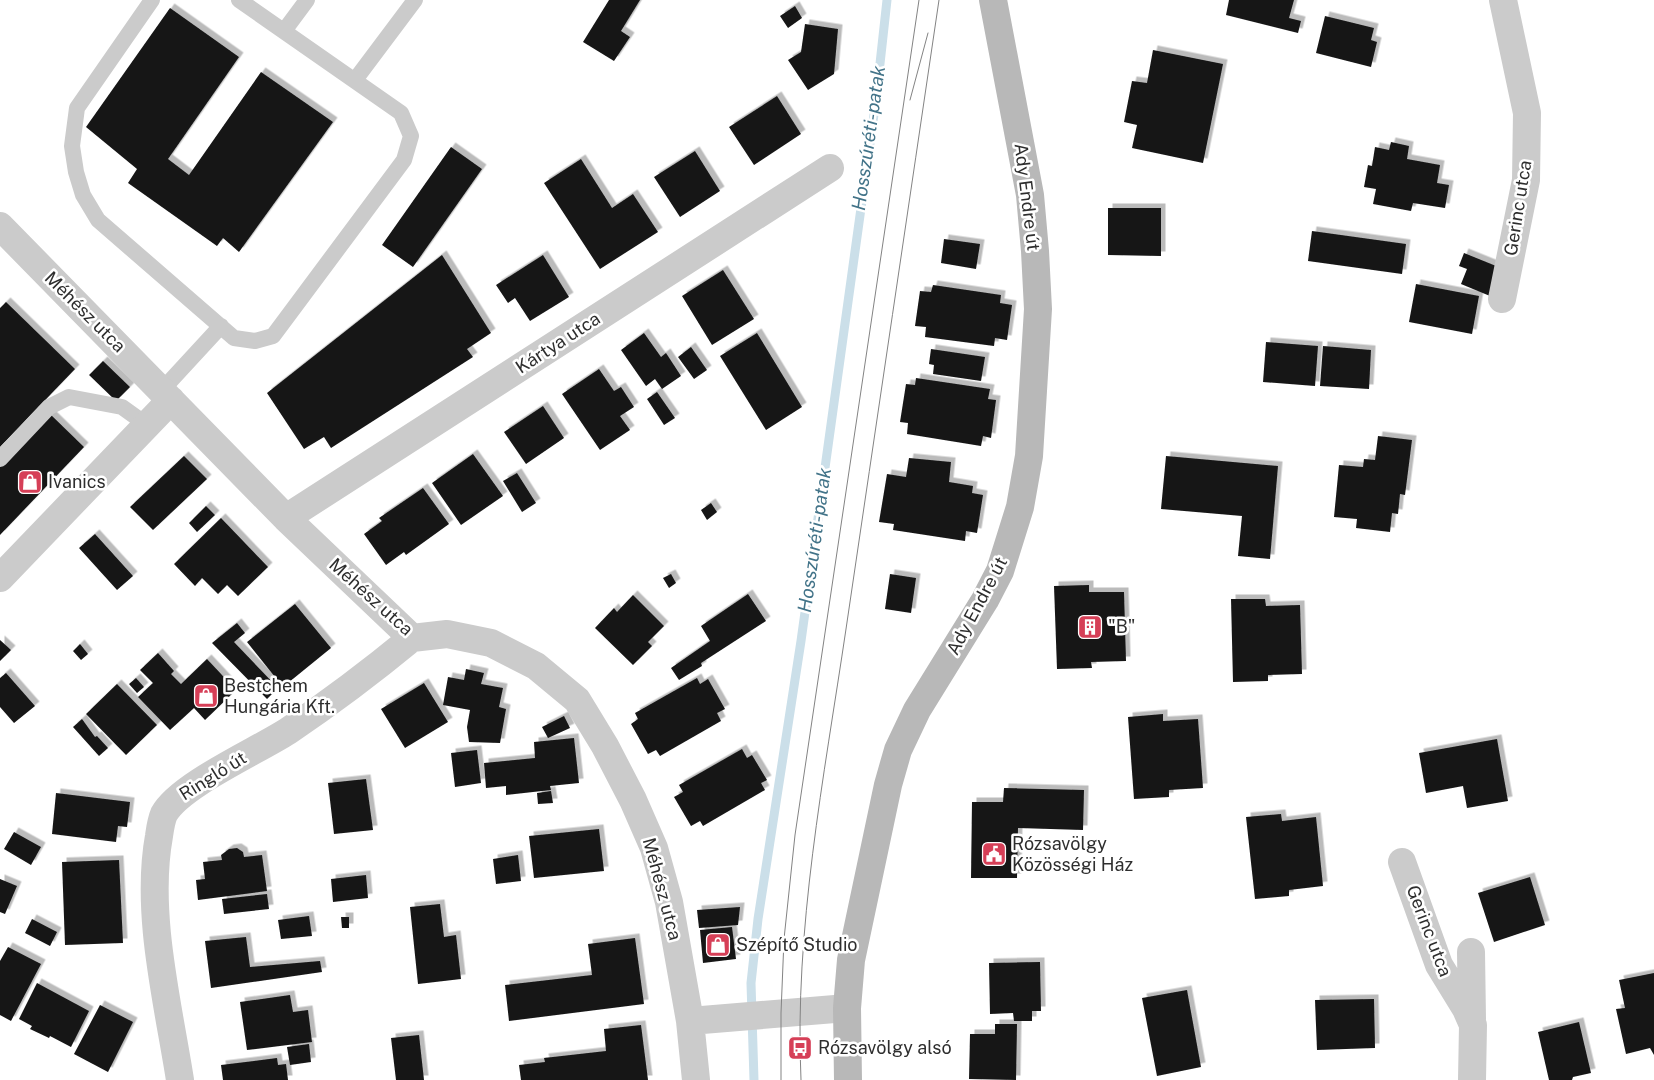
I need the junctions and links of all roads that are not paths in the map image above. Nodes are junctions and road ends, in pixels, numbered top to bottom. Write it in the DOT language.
graph roads {
  1 [pos="152,0"];
  2 [pos="240,0"];
  3 [pos="307,0"];
  4 [pos="415,0"];
  5 [pos="993,0"];
  6 [pos="1503,0"];
  7 [pos="284,31"];
  8 [pos="355,80"];
  9 [pos="830,168"];
  10 [pos="0,226"];
  11 [pos="1502,299"];
  12 [pos="221,326"];
  13 [pos="166,395"];
  14 [pos="147,425"];
  15 [pos="0,459"];
  16 [pos="286,518"];
  17 [pos="0,578"];
  18 [pos="412,638"];
  19 [pos="1402,862"];
  20 [pos="1471,952"];
  21 [pos="846,1008"];
  22 [pos="690,1021"];
  23 [pos="1472,1025"];
  24 [pos="180,1080"];
  25 [pos="696,1080"];
  26 [pos="848,1080"];
  27 [pos="1472,1080"];
  1 -- 12 [label="lane"];
  2 -- 7 [label="lane"];
  3 -- 7 [label="lane"];
  4 -- 8 [label="lane"];
  5 -- 21 [label="street, Ady Endre út"];
  6 -- 11 [label="street, Gerinc utca"];
  7 -- 8 [label="lane"];
  8 -- 12 [label="lane"];
  9 -- 16 [label="street, Kártya utca"];
  10 -- 13 [label="street, Méhész utca"];
  12 -- 13 [label="lane"];
  13 -- 14 [label="street"];
  13 -- 16 [label="street, Méhész utca"];
  14 -- 15 [label="lane"];
  14 -- 17 [label="street"];
  16 -- 18 [label="street, Méhész utca"];
  18 -- 22 [label="street, Méhész utca"];
  18 -- 24 [label="street, Ringló út"];
  19 -- 23 [label="street, Gerinc utca"];
  20 -- 23 [label="street, Gerinc utca"];
  21 -- 22 [label="street"];
  21 -- 26 [label="street, Ady Endre út"];
  22 -- 25 [label="street, Méhész utca"];
  23 -- 27 [label="street, Gerinc utca"];
}
